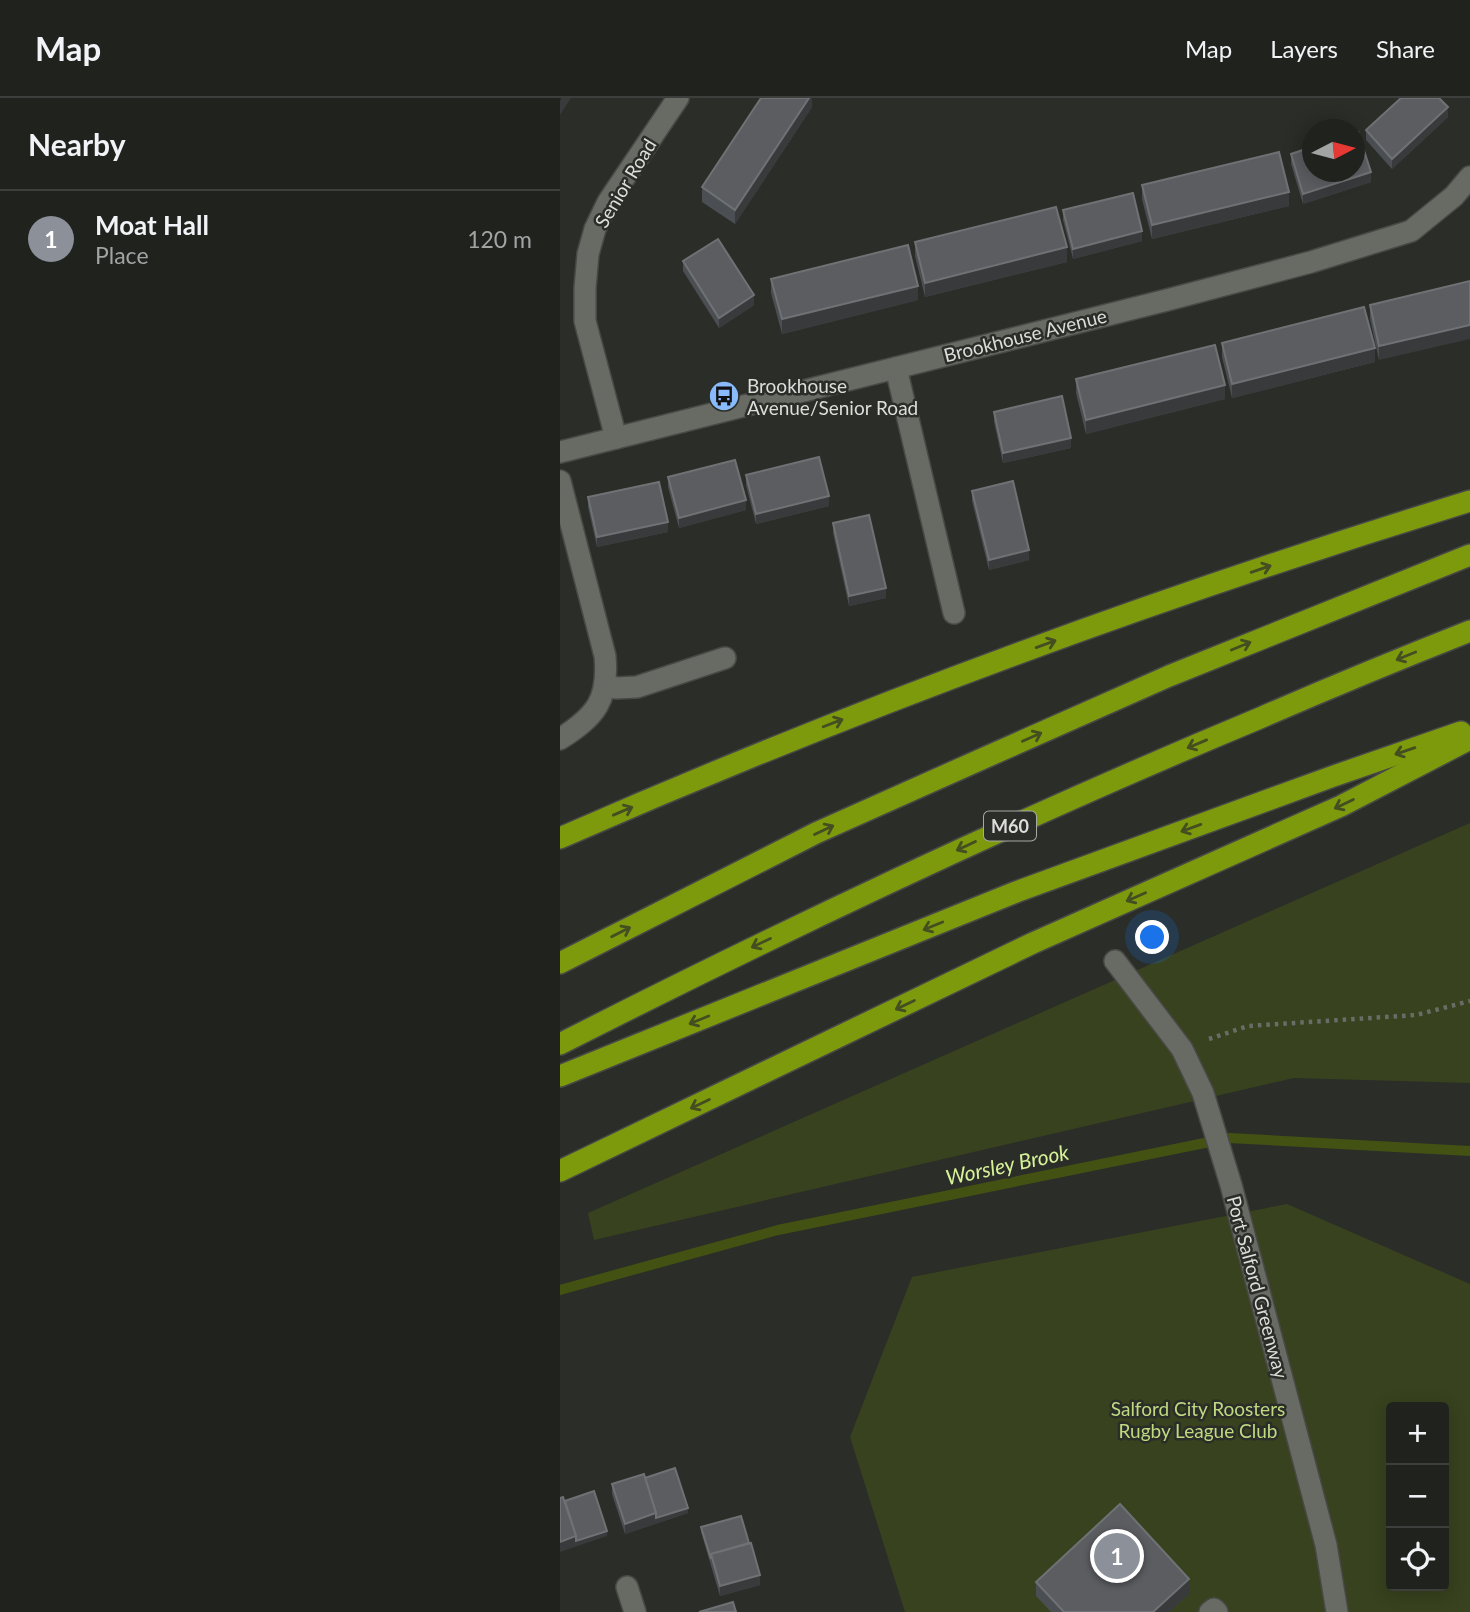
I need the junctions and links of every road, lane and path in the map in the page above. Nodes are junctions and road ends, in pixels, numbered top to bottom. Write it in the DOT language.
graph roads {
  1 [pos="678,98"];
  2 [pos="1470,177"];
  3 [pos="896,368"];
  4 [pos="616,438"];
  5 [pos="560,452"];
  6 [pos="560,481"];
  7 [pos="1470,501"];
  8 [pos="1470,555"];
  9 [pos="954,613"];
  10 [pos="1470,632"];
  11 [pos="725,658"];
  12 [pos="605,685"];
  13 [pos="1470,729"];
  14 [pos="560,739"];
  15 [pos="1470,739"];
  16 [pos="560,838"];
  17 [pos="1115,961"];
  18 [pos="560,963"];
  19 [pos="1470,1001"];
  20 [pos="560,1044"];
  21 [pos="1182,1049"];
  22 [pos="560,1076"];
  23 [pos="560,1171"];
  24 [pos="627,1587"];
  25 [pos="635,1612"];
  26 [pos="1210,1612"];
  27 [pos="1217,1612"];
  28 [pos="1337,1612"];
  1 -- 4 [label="street, Senior Road"];
  2 -- 3 [label="street, Brookhouse Avenue"];
  3 -- 4 [label="street, Brookhouse Avenue"];
  3 -- 9 [label="street"];
  4 -- 5 [label="street, Brookhouse Avenue"];
  6 -- 12 [label="street"];
  16 -- 7 [label="highway, one-way"];
  18 -- 8 [label="highway, one-way"];
  10 -- 20 [label="highway, M60, one-way"];
  11 -- 12 [label="street"];
  12 -- 14 [label="street"];
  13 -- 22 [label="highway, one-way"];
  15 -- 23 [label="highway, one-way"];
  17 -- 21 [label="street, Port Salford Greenway"];
  19 -- 21 [label="path"];
  21 -- 28 [label="street, Port Salford Greenway"];
  24 -- 25 [label="street"];
  26 -- 27 [label="street"];
}
